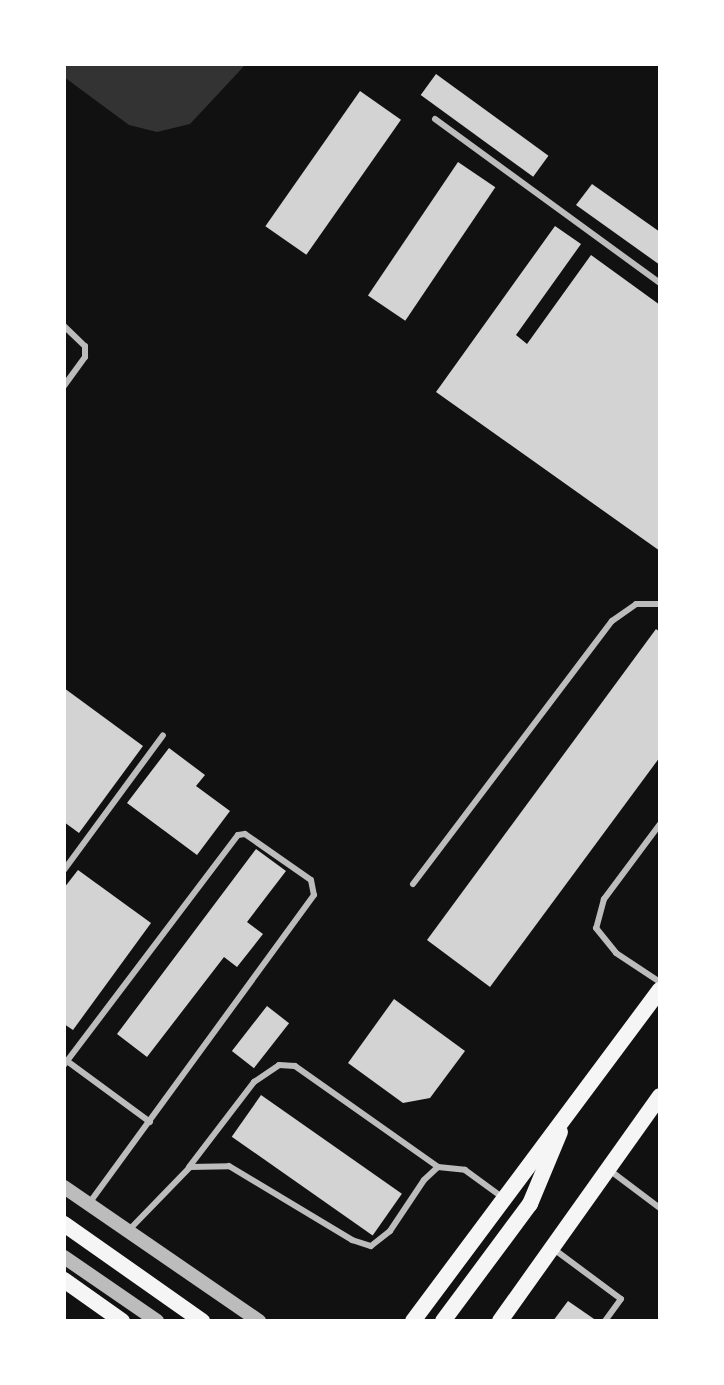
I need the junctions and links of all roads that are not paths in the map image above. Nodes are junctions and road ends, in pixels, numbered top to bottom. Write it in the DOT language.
graph roads {
  1 [pos="435,119"];
  2 [pos="660,283"];
  3 [pos="64,326"];
  4 [pos="64,386"];
  5 [pos="660,604"];
  6 [pos="163,735"];
  7 [pos="660,824"];
  8 [pos="64,870"];
  9 [pos="413,884"];
  10 [pos="660,982"];
  11 [pos="660,990"];
  12 [pos="66,1063"];
  13 [pos="660,1096"];
  14 [pos="570,1108"];
  15 [pos="150,1122"];
  16 [pos="438,1167"];
  17 [pos="608,1169"];
  18 [pos="186,1171"];
  19 [pos="64,1187"];
  20 [pos="503,1198"];
  21 [pos="89,1203"];
  22 [pos="660,1208"];
  23 [pos="64,1224"];
  24 [pos="129,1230"];
  25 [pos="552,1247"];
  26 [pos="64,1257"];
  27 [pos="64,1280"];
  28 [pos="122,1321"];
  29 [pos="157,1321"];
  30 [pos="202,1321"];
  31 [pos="259,1321"];
  32 [pos="413,1321"];
  33 [pos="443,1321"];
  34 [pos="500,1321"];
  35 [pos="605,1321"];
  1 -- 2 [label="lane"];
  3 -- 4 [label="lane"];
  5 -- 9 [label="lane"];
  6 -- 8 [label="lane"];
  7 -- 10 [label="lane"];
  11 -- 14 [label="main road"];
  12 -- 15 [label="lane"];
  12 -- 15 [label="lane"];
  13 -- 17 [label="main road"];
  14 -- 20 [label="main road"];
  14 -- 33 [label="main road"];
  15 -- 21 [label="lane"];
  16 -- 18 [label="lane"];
  16 -- 18 [label="lane"];
  16 -- 20 [label="lane"];
  17 -- 22 [label="lane"];
  17 -- 25 [label="main road"];
  18 -- 24 [label="lane"];
  19 -- 21 [label="street"];
  20 -- 32 [label="main road"];
  21 -- 24 [label="street"];
  23 -- 30 [label="main road"];
  24 -- 31 [label="street"];
  25 -- 34 [label="main road"];
  25 -- 35 [label="lane"];
  26 -- 29 [label="street"];
  27 -- 28 [label="main road"];
}
